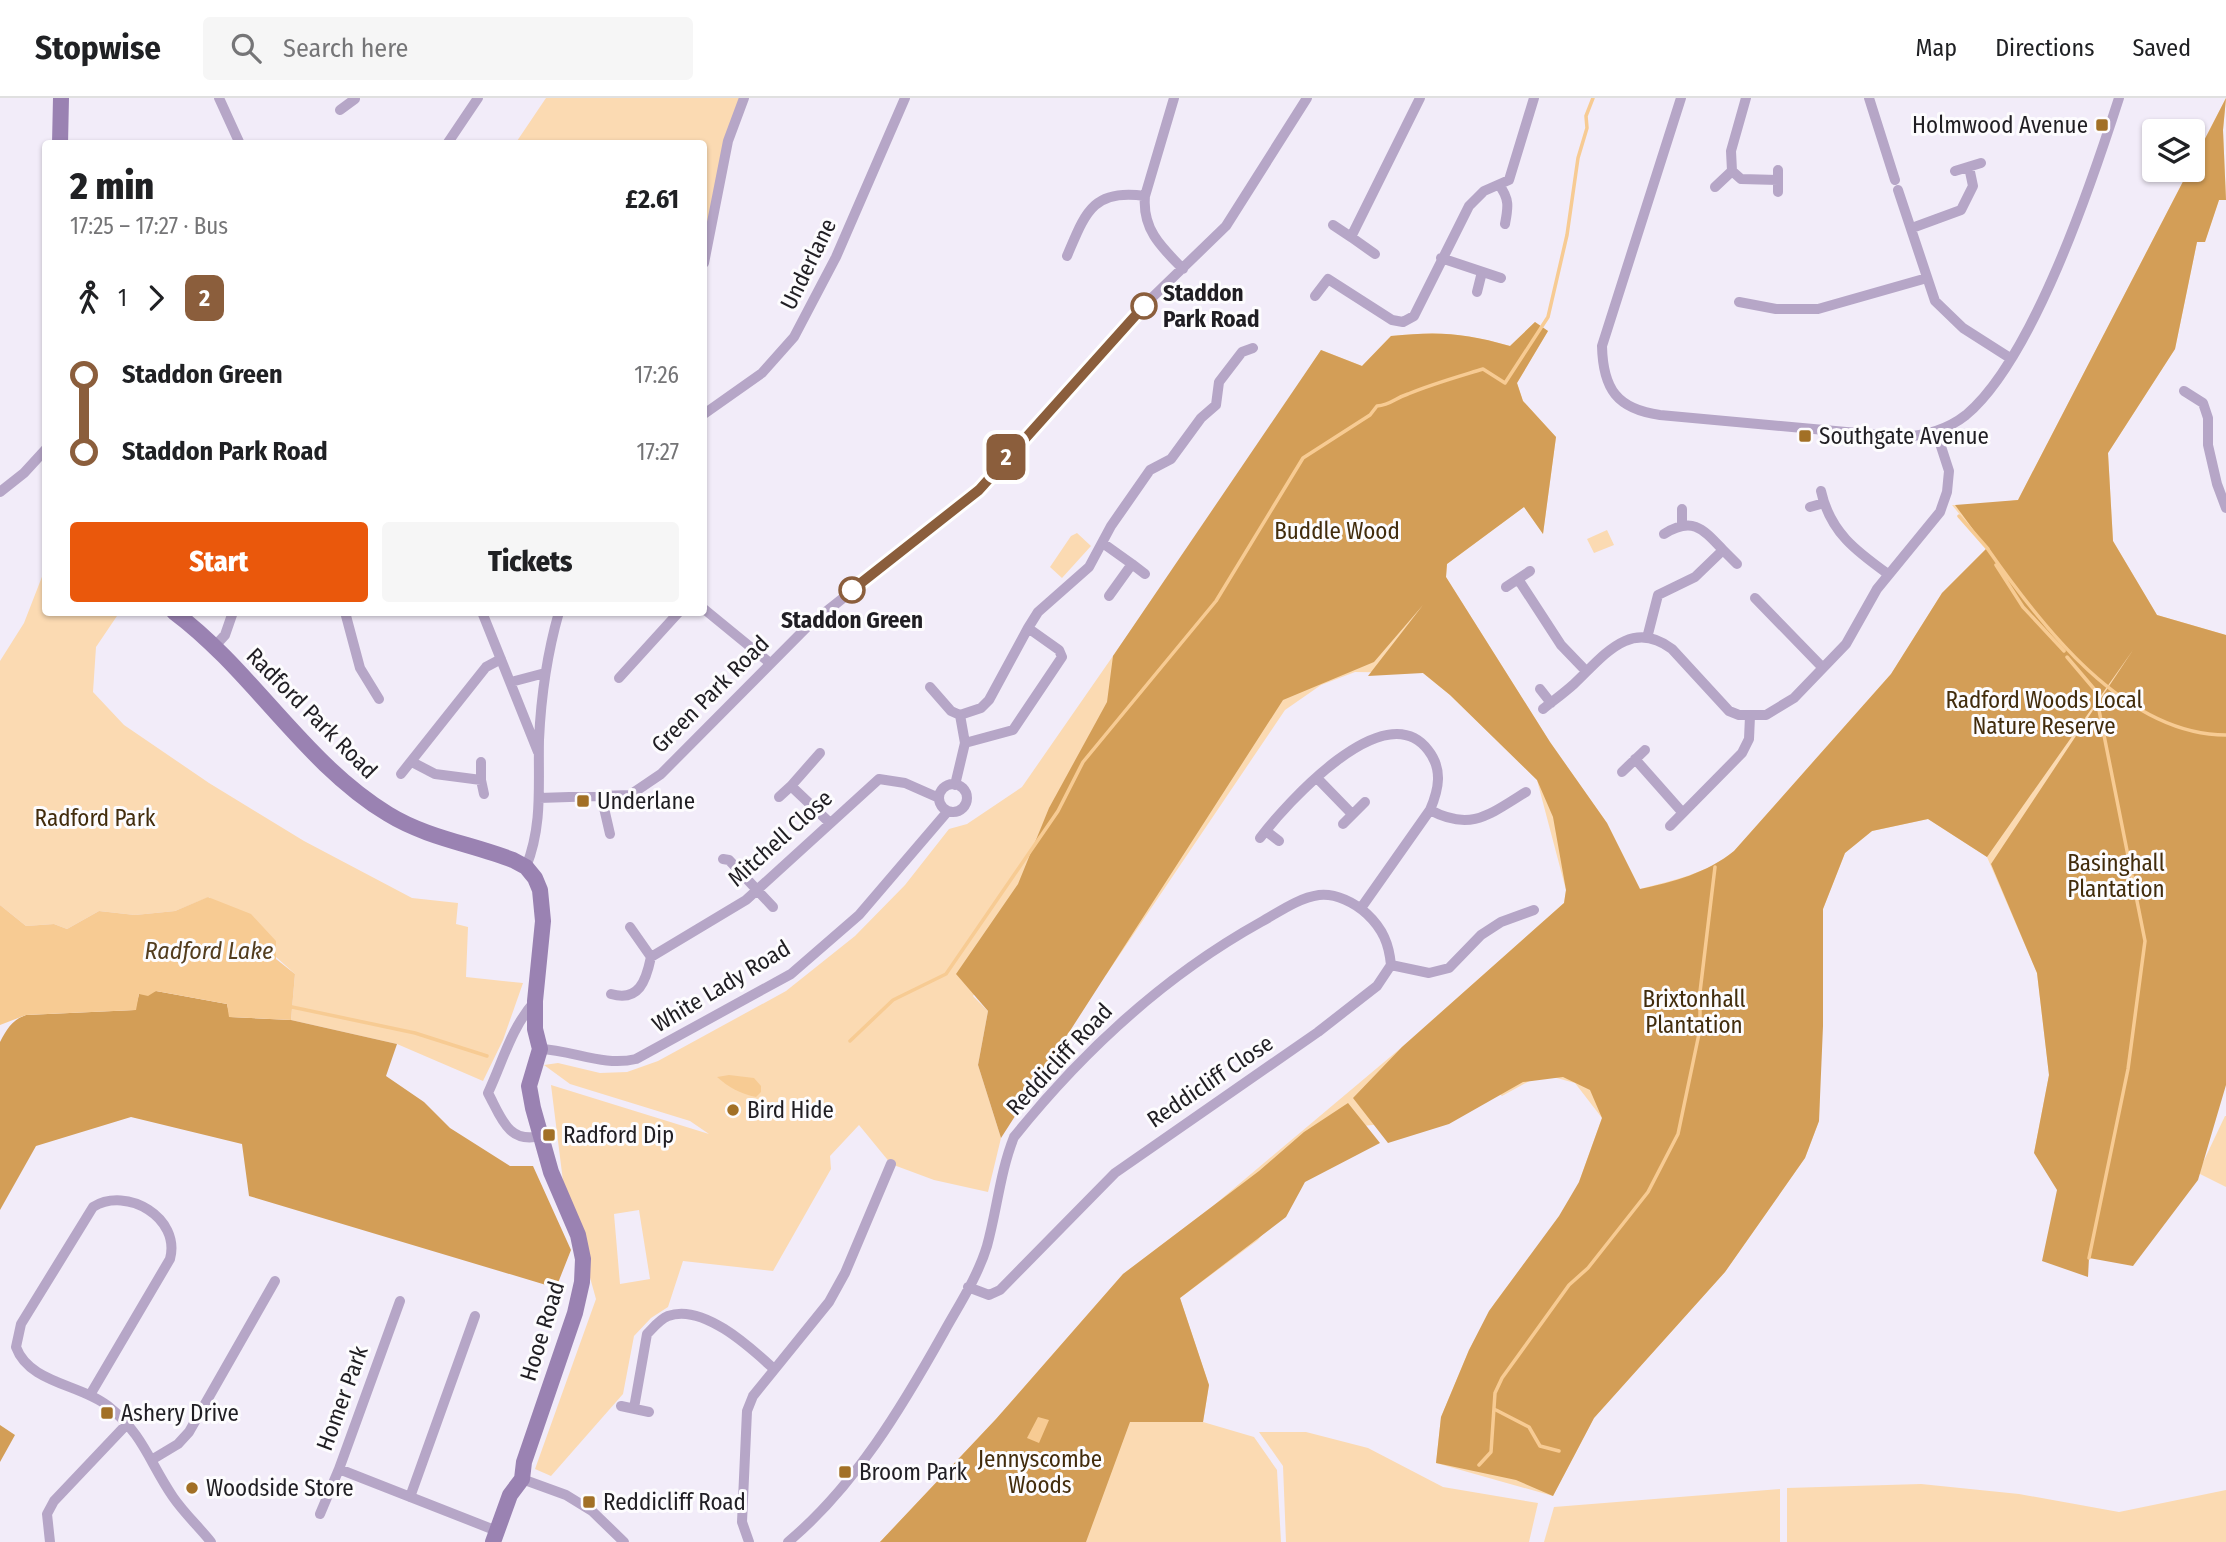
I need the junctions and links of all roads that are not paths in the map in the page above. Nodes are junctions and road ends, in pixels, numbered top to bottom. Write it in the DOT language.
graph roads {
  1 [pos="61,98"];
  2 [pos="219,98"];
  3 [pos="478,98"];
  4 [pos="744,98"];
  5 [pos="905,98"];
  6 [pos="1174,98"];
  7 [pos="1307,98"];
  8 [pos="1420,98"];
  9 [pos="1534,98"];
  10 [pos="1681,98"];
  11 [pos="1746,98"];
  12 [pos="1869,98"];
  13 [pos="2119,98"];
  14 [pos="60,140"];
  15 [pos="238,140"];
  16 [pos="450,140"];
  17 [pos="1981,163"];
  18 [pos="1891,164"];
  19 [pos="1969,167"];
  20 [pos="1880,170"];
  21 [pos="1732,171"];
  22 [pos="1955,172"];
  23 [pos="1778,181"];
  24 [pos="1499,185"];
  25 [pos="1715,187"];
  26 [pos="1145,196"];
  27 [pos="1505,224"];
  28 [pos="1333,225"];
  29 [pos="1912,228"];
  30 [pos="1351,237"];
  31 [pos="707,248"];
  32 [pos="1375,254"];
  33 [pos="1067,256"];
  34 [pos="1441,258"];
  35 [pos="1183,269"];
  36 [pos="1482,272"];
  37 [pos="1500,278"];
  38 [pos="1927,278"];
  39 [pos="1477,292"];
  40 [pos="1315,296"];
  41 [pos="1740,302"];
  42 [pos="1253,348"];
  43 [pos="2010,358"];
  44 [pos="2184,391"];
  45 [pos="707,412"];
  46 [pos="1936,431"];
  47 [pos="42,453"];
  48 [pos="1821,491"];
  49 [pos="0,492"];
  50 [pos="1824,503"];
  51 [pos="1810,507"];
  52 [pos="2226,508"];
  53 [pos="1682,509"];
  54 [pos="1682,524"];
  55 [pos="1664,534"];
  56 [pos="1104,544"];
  57 [pos="1723,550"];
  58 [pos="1132,564"];
  59 [pos="1737,564"];
  60 [pos="1530,571"];
  61 [pos="1145,573"];
  62 [pos="1888,574"];
  63 [pos="1518,579"];
  64 [pos="1506,587"];
  65 [pos="1110,596"];
  66 [pos="1772,597"];
  67 [pos="707,611"];
  68 [pos="179,616"];
  69 [pos="233,616"];
  70 [pos="346,616"];
  71 [pos="484,616"];
  72 [pos="558,616"];
  73 [pos="675,616"];
  74 [pos="1028,628"];
  75 [pos="1647,638"];
  76 [pos="215,647"];
  77 [pos="622,656"];
  78 [pos="500,659"];
  79 [pos="770,663"];
  80 [pos="631,664"];
  81 [pos="1824,668"];
  82 [pos="1586,671"];
  83 [pos="545,673"];
  84 [pos="619,678"];
  85 [pos="511,682"];
  86 [pos="930,687"];
  87 [pos="1540,689"];
  88 [pos="379,699"];
  89 [pos="960,715"];
  90 [pos="1750,716"];
  91 [pos="965,743"];
  92 [pos="1645,750"];
  93 [pos="539,753"];
  94 [pos="820,754"];
  95 [pos="1635,759"];
  96 [pos="412,762"];
  97 [pos="481,762"];
  98 [pos="1622,772"];
  99 [pos="401,774"];
  100 [pos="1317,778"];
  101 [pos="481,780"];
  102 [pos="955,785"];
  103 [pos="791,786"];
  104 [pos="1526,792"];
  105 [pos="484,794"];
  106 [pos="1501,794"];
  107 [pos="601,795"];
  108 [pos="779,797"];
  109 [pos="539,798"];
  110 [pos="939,798"];
  111 [pos="1365,802"];
  112 [pos="1510,802"];
  113 [pos="1430,810"];
  114 [pos="947,811"];
  115 [pos="1682,812"];
  116 [pos="1352,814"];
  117 [pos="830,823"];
  118 [pos="1343,824"];
  119 [pos="1670,825"];
  120 [pos="610,834"];
  121 [pos="1279,841"];
  122 [pos="723,859"];
  123 [pos="526,867"];
  124 [pos="757,890"];
  125 [pos="773,906"];
  126 [pos="1361,908"];
  127 [pos="1534,911"];
  128 [pos="631,927"];
  129 [pos="651,957"];
  130 [pos="1391,965"];
  131 [pos="611,994"];
  132 [pos="535,1001"];
  133 [pos="540,1049"];
  134 [pos="540,1136"];
  135 [pos="891,1164"];
  136 [pos="275,1281"];
  137 [pos="968,1287"];
  138 [pos="400,1301"];
  139 [pos="475,1316"];
  140 [pos="774,1369"];
  141 [pos="90,1395"];
  142 [pos="621,1406"];
  143 [pos="634,1408"];
  144 [pos="649,1412"];
  145 [pos="127,1424"];
  146 [pos="153,1459"];
  147 [pos="339,1469"];
  148 [pos="523,1479"];
  149 [pos="410,1497"];
  150 [pos="320,1514"];
  151 [pos="495,1537"];
  152 [pos="50,1542"];
  153 [pos="211,1542"];
  154 [pos="624,1542"];
  155 [pos="748,1542"];
  156 [pos="788,1542"];
  1 -- 14 [label="street"];
  2 -- 15 [label="street"];
  3 -- 16 [label="street"];
  4 -- 31 [label="street"];
  5 -- 45 [label="street, Underlane"];
  6 -- 26 [label="street"];
  7 -- 35 [label="street, Green Park Road"];
  8 -- 30 [label="street"];
  9 -- 24 [label="street"];
  10 -- 46 [label="street"];
  11 -- 21 [label="street"];
  12 -- 18 [label="street"];
  13 -- 43 [label="street"];
  17 -- 19 [label="street"];
  18 -- 20 [label="street"];
  18 -- 29 [label="street"];
  19 -- 22 [label="street"];
  19 -- 29 [label="street"];
  21 -- 23 [label="street"];
  21 -- 25 [label="street"];
  24 -- 27 [label="street"];
  24 -- 34 [label="street"];
  26 -- 33 [label="street"];
  26 -- 35 [label="street"];
  28 -- 30 [label="street"];
  29 -- 38 [label="street"];
  30 -- 32 [label="street"];
  34 -- 36 [label="street"];
  34 -- 40 [label="street"];
  35 -- 79 [label="street, Green Park Road"];
  36 -- 37 [label="street"];
  36 -- 39 [label="street"];
  38 -- 41 [label="street"];
  38 -- 43 [label="street"];
  42 -- 56 [label="street"];
  43 -- 46 [label="street"];
  44 -- 52 [label="street"];
  46 -- 62 [label="street"];
  47 -- 49 [label="street"];
  48 -- 50 [label="street"];
  50 -- 51 [label="street"];
  50 -- 62 [label="street"];
  53 -- 54 [label="street"];
  54 -- 55 [label="street"];
  54 -- 57 [label="street"];
  56 -- 58 [label="street"];
  56 -- 74 [label="street"];
  57 -- 59 [label="street"];
  57 -- 75 [label="street"];
  58 -- 61 [label="street"];
  58 -- 65 [label="street"];
  60 -- 63 [label="street"];
  62 -- 81 [label="street"];
  63 -- 64 [label="street"];
  63 -- 82 [label="street"];
  66 -- 81 [label="street"];
  67 -- 79 [label="street"];
  68 -- 76 [label="street, Radford Park Road"];
  69 -- 76 [label="street"];
  70 -- 88 [label="street"];
  71 -- 78 [label="street"];
  72 -- 83 [label="street"];
  73 -- 80 [label="street"];
  74 -- 89 [label="street"];
  74 -- 91 [label="street"];
  75 -- 82 [label="street"];
  75 -- 90 [label="street"];
  76 -- 123 [label="street, Radford Park Road"];
  77 -- 80 [label="street"];
  78 -- 85 [label="street"];
  78 -- 96 [label="street"];
  79 -- 107 [label="street, Green Park Road"];
  80 -- 84 [label="street"];
  81 -- 90 [label="street"];
  82 -- 87 [label="street"];
  83 -- 85 [label="street"];
  83 -- 93 [label="street"];
  85 -- 93 [label="street"];
  86 -- 89 [label="street"];
  89 -- 91 [label="street"];
  90 -- 115 [label="street"];
  91 -- 102 [label="street, White Lady Road"];
  92 -- 95 [label="street"];
  93 -- 109 [label="street"];
  94 -- 103 [label="street"];
  95 -- 98 [label="street"];
  95 -- 115 [label="street"];
  96 -- 99 [label="street"];
  96 -- 101 [label="street"];
  97 -- 101 [label="street"];
  100 -- 113 [label="street"];
  100 -- 116 [label="street"];
  100 -- 121 [label="street"];
  101 -- 105 [label="street"];
  102 -- 110 [label="street"];
  102 -- 114 [label="street, White Lady Road"];
  103 -- 108 [label="street"];
  103 -- 117 [label="street"];
  104 -- 112 [label="street"];
  106 -- 112 [label="street"];
  107 -- 109 [label="street, Green Park Road"];
  107 -- 120 [label="street"];
  109 -- 123 [label="street"];
  110 -- 114 [label="street"];
  110 -- 117 [label="street, Mitchell Close"];
  111 -- 116 [label="street"];
  112 -- 113 [label="street"];
  113 -- 126 [label="street"];
  114 -- 133 [label="street, White Lady Road"];
  115 -- 119 [label="street"];
  116 -- 118 [label="street"];
  117 -- 124 [label="street, Mitchell Close"];
  122 -- 124 [label="street"];
  123 -- 132 [label="street"];
  124 -- 125 [label="street"];
  124 -- 129 [label="street, Mitchell Close"];
  126 -- 130 [label="street"];
  126 -- 137 [label="street, Reddicliff Road"];
  127 -- 130 [label="street"];
  128 -- 129 [label="street"];
  129 -- 131 [label="street"];
  130 -- 137 [label="street, Reddicliff Close"];
  132 -- 133 [label="street"];
  132 -- 134 [label="street"];
  133 -- 134 [label="street, Hooe Road"];
  134 -- 148 [label="street, Hooe Road"];
  135 -- 140 [label="street"];
  136 -- 146 [label="street"];
  137 -- 156 [label="street, Reddicliff Road"];
  138 -- 147 [label="street, Homer Park"];
  139 -- 149 [label="street"];
  140 -- 143 [label="street"];
  140 -- 155 [label="street"];
  141 -- 141 [label="street"];
  141 -- 145 [label="street"];
  142 -- 143 [label="street"];
  143 -- 144 [label="street"];
  145 -- 146 [label="street"];
  145 -- 152 [label="street"];
  146 -- 153 [label="street"];
  147 -- 149 [label="street, Homer Park"];
  147 -- 150 [label="street"];
  148 -- 151 [label="street, Hooe Road"];
  148 -- 154 [label="street"];
  149 -- 151 [label="street, Homer Park"];
}
